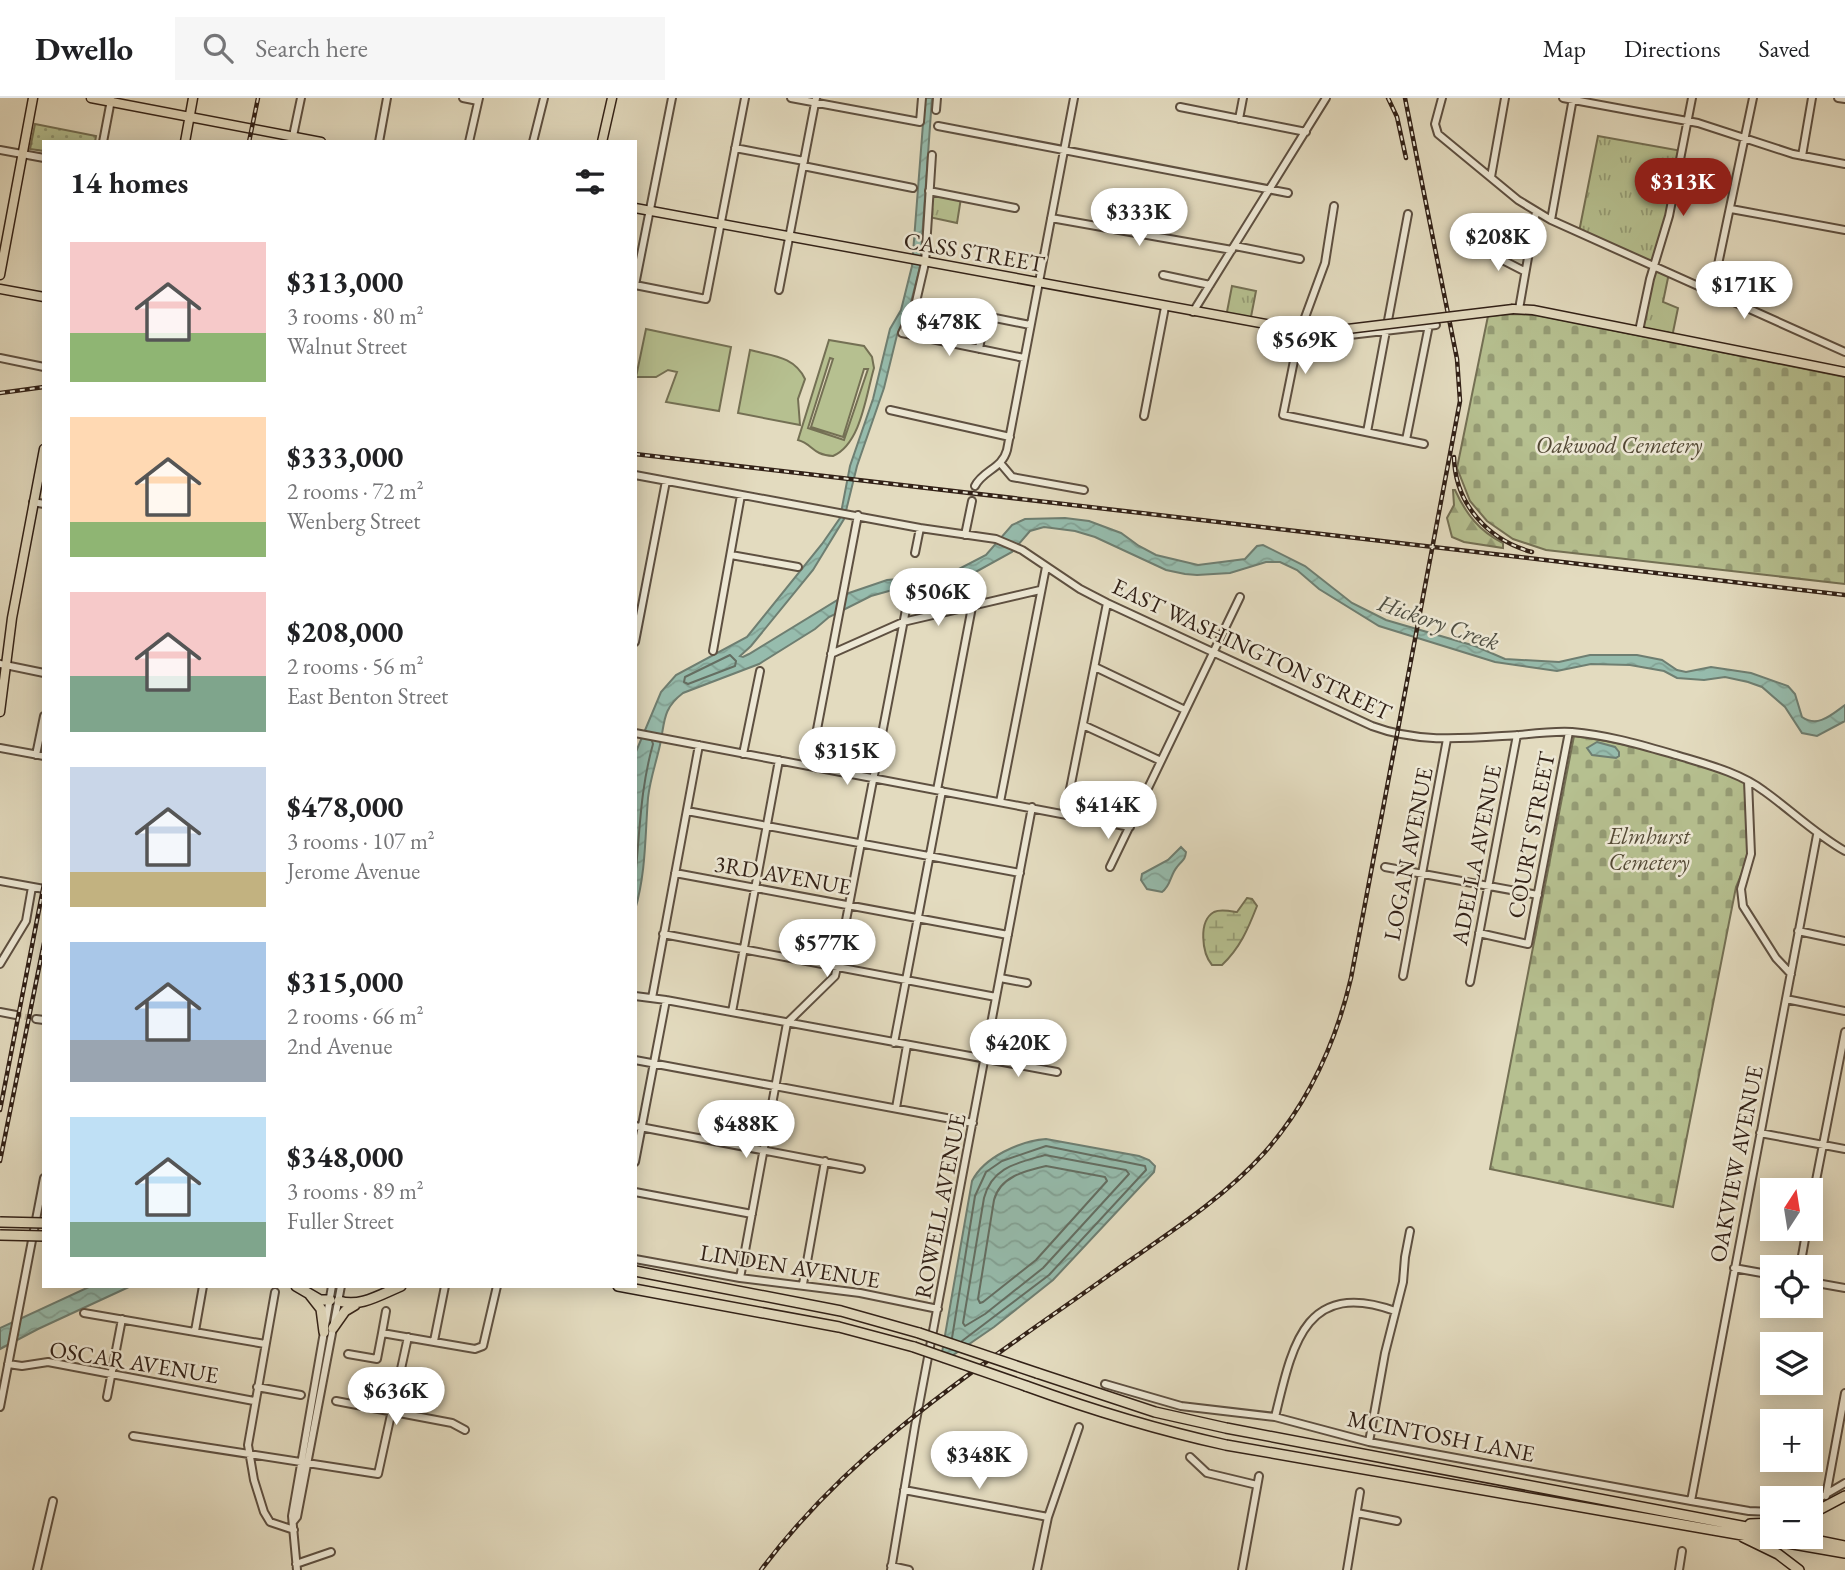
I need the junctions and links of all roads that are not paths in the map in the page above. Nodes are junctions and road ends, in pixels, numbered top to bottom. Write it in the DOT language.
graph roads {
  1 [pos="33,98"];
  2 [pos="91,98"];
  3 [pos="193,98"];
  4 [pos="301,98"];
  5 [pos="387,98"];
  6 [pos="463,98"];
  7 [pos="544,98"];
  8 [pos="612,98"];
  9 [pos="672,98"];
  10 [pos="745,98"];
  11 [pos="791,98"];
  12 [pos="922,98"];
  13 [pos="937,98"];
  14 [pos="1074,98"];
  15 [pos="1243,98"];
  16 [pos="1326,98"];
  17 [pos="1442,98"];
  18 [pos="1505,98"];
  19 [pos="1563,98"];
  20 [pos="1692,98"];
  21 [pos="1753,98"];
  22 [pos="1812,98"];
  23 [pos="1838,98"];
  24 [pos="479,99"];
  25 [pos="1573,99"];
  26 [pos="1845,99"];
  27 [pos="111,100"];
  28 [pos="816,100"];
  29 [pos="1180,107"];
  30 [pos="936,110"];
  31 [pos="190,116"];
  32 [pos="1239,119"];
  33 [pos="1688,121"];
  34 [pos="937,126"];
  35 [pos="1306,132"];
  36 [pos="293,136"];
  37 [pos="1745,139"];
  38 [pos="103,140"];
  39 [pos="185,140"];
  40 [pos="312,140"];
  41 [pos="379,140"];
  42 [pos="469,140"];
  43 [pos="534,140"];
  44 [pos="602,140"];
  45 [pos="735,148"];
  46 [pos="0,150"];
  47 [pos="1064,150"];
  48 [pos="23,155"];
  49 [pos="932,155"];
  50 [pos="1802,156"];
  51 [pos="42,159"];
  52 [pos="804,164"];
  53 [pos="1845,164"];
  54 [pos="1491,177"];
  55 [pos="913,188"];
  56 [pos="1270,190"];
  57 [pos="929,191"];
  58 [pos="1288,192"];
  59 [pos="1334,206"];
  60 [pos="637,208"];
  61 [pos="1015,208"];
  62 [pos="1731,209"];
  63 [pos="650,211"];
  64 [pos="1536,212"];
  65 [pos="1408,214"];
  66 [pos="1051,218"];
  67 [pos="0,219"];
  68 [pos="1551,220"];
  69 [pos="10,221"];
  70 [pos="721,224"];
  71 [pos="1845,230"];
  72 [pos="790,237"];
  73 [pos="1233,248"];
  74 [pos="1483,250"];
  75 [pos="1300,259"];
  76 [pos="925,262"];
  77 [pos="1654,266"];
  78 [pos="1524,271"];
  79 [pos="0,275"];
  80 [pos="637,275"];
  81 [pos="1163,275"];
  82 [pos="1038,283"];
  83 [pos="637,285"];
  84 [pos="1210,285"];
  85 [pos="0,289"];
  86 [pos="779,290"];
  87 [pos="1713,293"];
  88 [pos="42,298"];
  89 [pos="1165,307"];
  90 [pos="1516,309"];
  91 [pos="1193,312"];
  92 [pos="1030,325"];
  93 [pos="1386,330"];
  94 [pos="1302,331"];
  95 [pos="1639,331"];
  96 [pos="1298,341"];
  97 [pos="979,349"];
  98 [pos="1845,352"];
  99 [pos="0,358"];
  100 [pos="1024,358"];
  101 [pos="42,367"];
  102 [pos="1845,372"];
  103 [pos="890,410"];
  104 [pos="1144,416"];
  105 [pos="1367,432"];
  106 [pos="1010,437"];
  107 [pos="1406,440"];
  108 [pos="1424,443"];
  109 [pos="42,459"];
  110 [pos="1001,464"];
  111 [pos="637,475"];
  112 [pos="666,481"];
  113 [pos="975,486"];
  114 [pos="1084,490"];
  115 [pos="741,495"];
  116 [pos="972,501"];
  117 [pos="33,502"];
  118 [pos="42,504"];
  119 [pos="855,515"];
  120 [pos="920,528"];
  121 [pos="965,535"];
  122 [pos="915,553"];
  123 [pos="731,555"];
  124 [pos="798,567"];
  125 [pos="1046,567"];
  126 [pos="976,586"];
  127 [pos="1040,590"];
  128 [pos="1240,597"];
  129 [pos="908,599"];
  130 [pos="1107,603"];
  131 [pos="971,607"];
  132 [pos="12,618"];
  133 [pos="1,622"];
  134 [pos="903,622"];
  135 [pos="637,632"];
  136 [pos="713,651"];
  137 [pos="1214,652"];
  138 [pos="831,654"];
  139 [pos="3,665"];
  140 [pos="1094,667"];
  141 [pos="760,671"];
  142 [pos="42,673"];
  143 [pos="0,708"];
  144 [pos="1185,710"];
  145 [pos="1083,725"];
  146 [pos="1569,732"];
  147 [pos="637,734"];
  148 [pos="1517,735"];
  149 [pos="42,736"];
  150 [pos="1447,739"];
  151 [pos="699,746"];
  152 [pos="0,748"];
  153 [pos="743,754"];
  154 [pos="40,756"];
  155 [pos="779,761"];
  156 [pos="1161,761"];
  157 [pos="810,766"];
  158 [pos="873,778"];
  159 [pos="1748,781"];
  160 [pos="939,790"];
  161 [pos="1000,802"];
  162 [pos="1032,807"];
  163 [pos="687,811"];
  164 [pos="1065,814"];
  165 [pos="767,826"];
  166 [pos="1130,827"];
  167 [pos="1817,835"];
  168 [pos="861,844"];
  169 [pos="1845,851"];
  170 [pos="929,857"];
  171 [pos="1110,867"];
  172 [pos="1385,867"];
  173 [pos="675,873"];
  174 [pos="1020,873"];
  175 [pos="1421,875"];
  176 [pos="0,881"];
  177 [pos="1490,886"];
  178 [pos="32,887"];
  179 [pos="756,888"];
  180 [pos="42,889"];
  181 [pos="1538,895"];
  182 [pos="849,905"];
  183 [pos="918,918"];
  184 [pos="1798,931"];
  185 [pos="1479,933"];
  186 [pos="663,934"];
  187 [pos="1008,935"];
  188 [pos="1845,941"];
  189 [pos="744,950"];
  190 [pos="0,964"];
  191 [pos="837,967"];
  192 [pos="1791,974"];
  193 [pos="1403,976"];
  194 [pos="1000,978"];
  195 [pos="906,980"];
  196 [pos="1470,982"];
  197 [pos="1027,983"];
  198 [pos="637,996"];
  199 [pos="996,997"];
  200 [pos="652,998"];
  201 [pos="1786,999"];
  202 [pos="666,1000"];
  203 [pos="1845,1011"];
  204 [pos="0,1012"];
  205 [pos="732,1012"];
  206 [pos="16,1015"];
  207 [pos="787,1023"];
  208 [pos="1845,1032"];
  209 [pos="894,1043"];
  210 [pos="906,1045"];
  211 [pos="985,1059"];
  212 [pos="637,1060"];
  213 [pos="654,1063"];
  214 [pos="1057,1072"];
  215 [pos="775,1086"];
  216 [pos="895,1108"];
  217 [pos="973,1123"];
  218 [pos="639,1126"];
  219 [pos="1760,1133"];
  220 [pos="637,1144"];
  221 [pos="1822,1144"];
  222 [pos="1845,1149"];
  223 [pos="764,1150"];
  224 [pos="825,1161"];
  225 [pos="861,1169"];
  226 [pos="1816,1178"];
  227 [pos="42,1188"];
  228 [pos="637,1192"];
  229 [pos="752,1214"];
  230 [pos="0,1222"];
  231 [pos="42,1223"];
  232 [pos="1410,1231"];
  233 [pos="0,1235"];
  234 [pos="42,1236"];
  235 [pos="637,1259"];
  236 [pos="1734,1268"];
  237 [pos="637,1272"];
  238 [pos="1760,1273"];
  239 [pos="740,1278"];
  240 [pos="803,1284"];
  241 [pos="1823,1284"];
  242 [pos="203,1288"];
  243 [pos="299,1288"];
  244 [pos="332,1288"];
  245 [pos="340,1288"];
  246 [pos="396,1288"];
  247 [pos="446,1288"];
  248 [pos="497,1288"];
  249 [pos="629,1288"];
  250 [pos="1845,1288"];
  251 [pos="275,1292"];
  252 [pos="310,1295"];
  253 [pos="334,1300"];
  254 [pos="360,1302"];
  255 [pos="939,1309"];
  256 [pos="386,1311"];
  257 [pos="1395,1311"];
  258 [pos="84,1313"];
  259 [pos="122,1319"];
  260 [pos="333,1328"];
  261 [pos="195,1331"];
  262 [pos="324,1332"];
  263 [pos="383,1333"];
  264 [pos="408,1337"];
  265 [pos="434,1341"];
  266 [pos="265,1344"];
  267 [pos="348,1354"];
  268 [pos="8,1364"];
  269 [pos="111,1375"];
  270 [pos="1105,1384"];
  271 [pos="257,1387"];
  272 [pos="1845,1393"];
  273 [pos="301,1395"];
  274 [pos="107,1397"];
  275 [pos="254,1401"];
  276 [pos="336,1401"];
  277 [pos="0,1407"];
  278 [pos="392,1412"];
  279 [pos="1275,1417"];
  280 [pos="1079,1427"];
  281 [pos="465,1430"];
  282 [pos="133,1436"];
  283 [pos="1369,1442"];
  284 [pos="249,1455"];
  285 [pos="1191,1457"];
  286 [pos="305,1462"];
  287 [pos="1259,1476"];
  288 [pos="1845,1483"];
  289 [pos="1257,1485"];
  290 [pos="904,1490"];
  291 [pos="1360,1492"];
  292 [pos="1826,1496"];
  293 [pos="1845,1496"];
  294 [pos="1823,1497"];
  295 [pos="53,1501"];
  296 [pos="1690,1501"];
  297 [pos="1823,1508"];
  298 [pos="1760,1511"];
  299 [pos="1357,1513"];
  300 [pos="1048,1517"];
  301 [pos="1397,1521"];
  302 [pos="1717,1522"];
  303 [pos="1760,1523"];
  304 [pos="294,1526"];
  305 [pos="1760,1530"];
  306 [pos="1737,1533"];
  307 [pos="1823,1542"];
  308 [pos="1845,1546"];
  309 [pos="1682,1551"];
  310 [pos="331,1552"];
  311 [pos="1845,1553"];
  312 [pos="297,1567"];
  313 [pos="891,1568"];
  314 [pos="37,1570"];
  315 [pos="909,1570"];
  316 [pos="1037,1570"];
  317 [pos="1242,1570"];
  318 [pos="1348,1570"];
  319 [pos="1679,1570"];
  320 [pos="1799,1570"];
  1 -- 48 [label="main road"];
  2 -- 27 [label="main road"];
  3 -- 31 [label="main road"];
  4 -- 36 [label="street"];
  5 -- 41 [label="street"];
  6 -- 24 [label="street"];
  7 -- 43 [label="street"];
  8 -- 44 [label="main road"];
  9 -- 63 [label="street"];
  10 -- 45 [label="street"];
  11 -- 28 [label="street"];
  12 -- 28 [label="street"];
  13 -- 30 [label="street"];
  14 -- 47 [label="street"];
  15 -- 32 [label="street"];
  16 -- 35 [label="street"];
  17 -- 54 [label="street"];
  18 -- 54 [label="street"];
  19 -- 25 [label="street"];
  20 -- 33 [label="street"];
  21 -- 37 [label="street"];
  22 -- 50 [label="street"];
  23 -- 26 [label="street"];
  24 -- 42 [label="street"];
  25 -- 33 [label="street"];
  25 -- 68 [label="street"];
  27 -- 31 [label="main road"];
  27 -- 38 [label="street"];
  28 -- 52 [label="street"];
  29 -- 32 [label="street"];
  31 -- 36 [label="main road"];
  31 -- 39 [label="main road"];
  32 -- 35 [label="street"];
  33 -- 37 [label="street"];
  33 -- 77 [label="street"];
  34 -- 47 [label="street"];
  35 -- 56 [label="street"];
  36 -- 40 [label="main road"];
  37 -- 50 [label="street"];
  37 -- 62 [label="street"];
  45 -- 52 [label="street"];
  45 -- 70 [label="street"];
  46 -- 48 [label="street"];
  47 -- 56 [label="street"];
  47 -- 66 [label="street"];
  48 -- 51 [label="street"];
  48 -- 69 [label="main road"];
  49 -- 57 [label="street"];
  50 -- 53 [label="street"];
  52 -- 55 [label="street"];
  52 -- 72 [label="street"];
  54 -- 64 [label="street"];
  56 -- 58 [label="street"];
  56 -- 73 [label="street"];
  57 -- 61 [label="street"];
  57 -- 76 [label="street"];
  59 -- 94 [label="street"];
  60 -- 63 [label="main road, CASS STREET"];
  62 -- 71 [label="street"];
  62 -- 87 [label="street"];
  63 -- 70 [label="main road, CASS STREET"];
  63 -- 80 [label="street"];
  64 -- 68 [label="street"];
  64 -- 78 [label="street"];
  65 -- 93 [label="street"];
  66 -- 73 [label="street"];
  66 -- 82 [label="street"];
  67 -- 69 [label="street"];
  68 -- 77 [label="street"];
  69 -- 79 [label="main road"];
  70 -- 72 [label="main road, CASS STREET"];
  70 -- 83 [label="street"];
  72 -- 76 [label="main road, CASS STREET"];
  72 -- 86 [label="street"];
  73 -- 75 [label="street"];
  73 -- 84 [label="street"];
  74 -- 78 [label="street"];
  76 -- 82 [label="main road, CASS STREET"];
  76 -- 97 [label="street"];
  77 -- 87 [label="street"];
  77 -- 95 [label="street"];
  78 -- 90 [label="street"];
  81 -- 84 [label="street"];
  82 -- 89 [label="main road, CASS STREET"];
  82 -- 92 [label="street"];
  84 -- 91 [label="street"];
  85 -- 88 [label="main road"];
  87 -- 98 [label="street"];
  89 -- 91 [label="main road, CASS STREET"];
  89 -- 104 [label="street"];
  90 -- 94 [label="main road, CASS STREET, bridge"];
  90 -- 95 [label="main road, CASS STREET"];
  91 -- 94 [label="main road, CASS STREET"];
  92 -- 97 [label="street"];
  92 -- 100 [label="street"];
  93 -- 96 [label="street"];
  93 -- 105 [label="street"];
  93 -- 107 [label="street"];
  94 -- 96 [label="street"];
  95 -- 102 [label="main road, CASS STREET"];
  96 -- 105 [label="street"];
  97 -- 100 [label="street"];
  99 -- 101 [label="street"];
  100 -- 106 [label="street"];
  103 -- 106 [label="street"];
  105 -- 107 [label="street"];
  106 -- 110 [label="street"];
  107 -- 108 [label="street"];
  109 -- 117 [label="main road"];
  110 -- 113 [label="street"];
  110 -- 114 [label="street"];
  111 -- 112 [label="street, EAST WASHINGTON STREET"];
  112 -- 115 [label="street, EAST WASHINGTON STREET"];
  112 -- 135 [label="street"];
  115 -- 119 [label="street, EAST WASHINGTON STREET"];
  115 -- 123 [label="street"];
  116 -- 121 [label="street"];
  117 -- 118 [label="street"];
  117 -- 132 [label="main road"];
  119 -- 120 [label="street, EAST WASHINGTON STREET"];
  119 -- 138 [label="street"];
  120 -- 121 [label="street, EAST WASHINGTON STREET"];
  120 -- 122 [label="street"];
  121 -- 125 [label="street, EAST WASHINGTON STREET"];
  123 -- 124 [label="street"];
  123 -- 136 [label="street"];
  125 -- 127 [label="street"];
  125 -- 130 [label="street, EAST WASHINGTON STREET"];
  126 -- 131 [label="street"];
  127 -- 131 [label="street"];
  127 -- 161 [label="street"];
  128 -- 137 [label="street"];
  129 -- 134 [label="street"];
  130 -- 137 [label="street, EAST WASHINGTON STREET"];
  130 -- 140 [label="street"];
  131 -- 134 [label="street"];
  131 -- 160 [label="street"];
  132 -- 133 [label="main road"];
  132 -- 139 [label="main road"];
  134 -- 138 [label="street"];
  134 -- 158 [label="street"];
  137 -- 144 [label="street"];
  137 -- 150 [label="street, EAST WASHINGTON STREET"];
  138 -- 157 [label="street"];
  139 -- 142 [label="street"];
  139 -- 143 [label="main road"];
  140 -- 144 [label="street"];
  140 -- 145 [label="street"];
  141 -- 153 [label="street"];
  144 -- 156 [label="street"];
  145 -- 156 [label="street"];
  145 -- 164 [label="street"];
  146 -- 148 [label="street, EAST WASHINGTON STREET"];
  146 -- 159 [label="street, EAST WASHINGTON STREET"];
  146 -- 181 [label="street, COURT STREET"];
  147 -- 151 [label="street"];
  148 -- 150 [label="street, EAST WASHINGTON STREET"];
  148 -- 177 [label="street, ADELLA AVENUE"];
  149 -- 154 [label="street"];
  150 -- 175 [label="street, LOGAN AVENUE"];
  151 -- 153 [label="street"];
  151 -- 163 [label="street"];
  152 -- 154 [label="street"];
  153 -- 155 [label="street"];
  155 -- 157 [label="street"];
  155 -- 165 [label="street"];
  156 -- 166 [label="street"];
  157 -- 158 [label="street"];
  158 -- 160 [label="street"];
  158 -- 168 [label="street"];
  159 -- 167 [label="street, EAST WASHINGTON STREET"];
  159 -- 192 [label="street"];
  160 -- 161 [label="street"];
  160 -- 170 [label="street"];
  161 -- 162 [label="street"];
  162 -- 164 [label="street"];
  162 -- 174 [label="street, ROWELL AVENUE"];
  163 -- 165 [label="street"];
  163 -- 173 [label="street"];
  164 -- 166 [label="street"];
  165 -- 168 [label="street"];
  165 -- 179 [label="street"];
  166 -- 171 [label="street"];
  167 -- 169 [label="street, EAST WASHINGTON STREET"];
  167 -- 184 [label="street, OAKVIEW AVENUE"];
  168 -- 170 [label="street"];
  168 -- 182 [label="street"];
  170 -- 174 [label="street"];
  170 -- 183 [label="street"];
  172 -- 175 [label="street"];
  173 -- 179 [label="street, 3RD AVENUE"];
  173 -- 186 [label="street"];
  174 -- 187 [label="street, ROWELL AVENUE"];
  175 -- 177 [label="street"];
  175 -- 193 [label="street, LOGAN AVENUE"];
  176 -- 178 [label="street"];
  177 -- 181 [label="street"];
  177 -- 185 [label="street, ADELLA AVENUE"];
  178 -- 180 [label="street"];
  178 -- 190 [label="street"];
  179 -- 182 [label="street, 3RD AVENUE"];
  179 -- 189 [label="street"];
  181 -- 185 [label="street, COURT STREET"];
  182 -- 183 [label="street, 3RD AVENUE"];
  182 -- 191 [label="street"];
  183 -- 187 [label="street, 3RD AVENUE"];
  183 -- 195 [label="street"];
  184 -- 188 [label="street"];
  184 -- 192 [label="street, OAKVIEW AVENUE"];
  185 -- 196 [label="street, ADELLA AVENUE"];
  186 -- 189 [label="street"];
  186 -- 200 [label="street"];
  187 -- 194 [label="street, ROWELL AVENUE"];
  189 -- 191 [label="street"];
  189 -- 205 [label="street"];
  191 -- 195 [label="street"];
  191 -- 207 [label="street"];
  192 -- 201 [label="street, OAKVIEW AVENUE"];
  194 -- 197 [label="street"];
  194 -- 199 [label="street, ROWELL AVENUE"];
  195 -- 199 [label="street"];
  195 -- 209 [label="street"];
  198 -- 200 [label="street"];
  199 -- 211 [label="street, ROWELL AVENUE"];
  200 -- 202 [label="street"];
  201 -- 203 [label="street"];
  201 -- 219 [label="street, OAKVIEW AVENUE"];
  202 -- 205 [label="street"];
  202 -- 213 [label="street"];
  204 -- 206 [label="street"];
  205 -- 207 [label="street"];
  207 -- 209 [label="street"];
  207 -- 215 [label="street"];
  208 -- 221 [label="street"];
  209 -- 210 [label="street"];
  210 -- 211 [label="street"];
  210 -- 216 [label="street"];
  211 -- 214 [label="street"];
  211 -- 217 [label="street, ROWELL AVENUE"];
  212 -- 213 [label="street"];
  213 -- 215 [label="street"];
  213 -- 218 [label="street"];
  215 -- 216 [label="street"];
  215 -- 223 [label="street"];
  216 -- 217 [label="street"];
  217 -- 255 [label="street, ROWELL AVENUE"];
  218 -- 220 [label="street"];
  218 -- 223 [label="street"];
  219 -- 221 [label="street"];
  219 -- 236 [label="street, OAKVIEW AVENUE"];
  221 -- 222 [label="street"];
  221 -- 226 [label="street"];
  223 -- 224 [label="street"];
  223 -- 229 [label="street"];
  224 -- 225 [label="street"];
  224 -- 240 [label="street"];
  227 -- 268 [label="street"];
  228 -- 229 [label="street"];
  229 -- 239 [label="street"];
  230 -- 231 [label="highway, bridge"];
  232 -- 257 [label="street"];
  233 -- 234 [label="highway, bridge"];
  235 -- 239 [label="street, LINDEN AVENUE"];
  236 -- 238 [label="street"];
  236 -- 296 [label="street, OAKVIEW AVENUE"];
  237 -- 302 [label="highway, bridge"];
  239 -- 240 [label="street, LINDEN AVENUE"];
  240 -- 255 [label="street, LINDEN AVENUE"];
  241 -- 250 [label="street"];
  242 -- 261 [label="street"];
  243 -- 252 [label="highway"];
  244 -- 253 [label="street"];
  245 -- 253 [label="street"];
  246 -- 254 [label="highway"];
  247 -- 265 [label="street"];
  248 -- 265 [label="street"];
  249 -- 306 [label="highway, bridge"];
  251 -- 266 [label="street"];
  252 -- 253 [label="highway"];
  252 -- 262 [label="highway"];
  253 -- 254 [label="highway"];
  253 -- 260 [label="street"];
  253 -- 262 [label="street"];
  254 -- 260 [label="highway"];
  255 -- 290 [label="street, ROWELL AVENUE"];
  256 -- 263 [label="street"];
  257 -- 279 [label="street"];
  257 -- 283 [label="street"];
  258 -- 259 [label="street"];
  259 -- 261 [label="street"];
  259 -- 269 [label="street"];
  260 -- 286 [label="street"];
  261 -- 266 [label="street"];
  262 -- 286 [label="street"];
  263 -- 264 [label="street"];
  263 -- 267 [label="street"];
  264 -- 265 [label="street"];
  264 -- 278 [label="street"];
  266 -- 271 [label="street"];
  268 -- 269 [label="street, OSCAR AVENUE"];
  268 -- 277 [label="street"];
  269 -- 274 [label="street"];
  269 -- 275 [label="street, OSCAR AVENUE"];
  270 -- 279 [label="street, MCINTOSH LANE"];
  271 -- 273 [label="street"];
  271 -- 275 [label="street"];
  272 -- 292 [label="street"];
  275 -- 284 [label="street"];
  276 -- 278 [label="street"];
  278 -- 281 [label="street"];
  278 -- 286 [label="street"];
  279 -- 283 [label="street, MCINTOSH LANE"];
  280 -- 300 [label="street"];
  282 -- 284 [label="street"];
  283 -- 296 [label="street, MCINTOSH LANE"];
  284 -- 286 [label="street"];
  284 -- 304 [label="street"];
  285 -- 289 [label="street"];
  286 -- 304 [label="street"];
  287 -- 289 [label="street"];
  288 -- 292 [label="street"];
  289 -- 317 [label="street"];
  290 -- 300 [label="street"];
  290 -- 313 [label="street, ROWELL AVENUE"];
  291 -- 299 [label="street"];
  292 -- 294 [label="street"];
  293 -- 297 [label="highway"];
  295 -- 314 [label="street"];
  296 -- 298 [label="street, MCINTOSH LANE"];
  299 -- 301 [label="street"];
  299 -- 318 [label="street"];
  300 -- 316 [label="street"];
  302 -- 303 [label="highway"];
  302 -- 305 [label="highway"];
  304 -- 312 [label="street"];
  306 -- 311 [label="highway"];
  306 -- 320 [label="highway"];
  307 -- 308 [label="highway"];
  309 -- 319 [label="street"];
  310 -- 312 [label="street"];
  313 -- 315 [label="street"];
}
